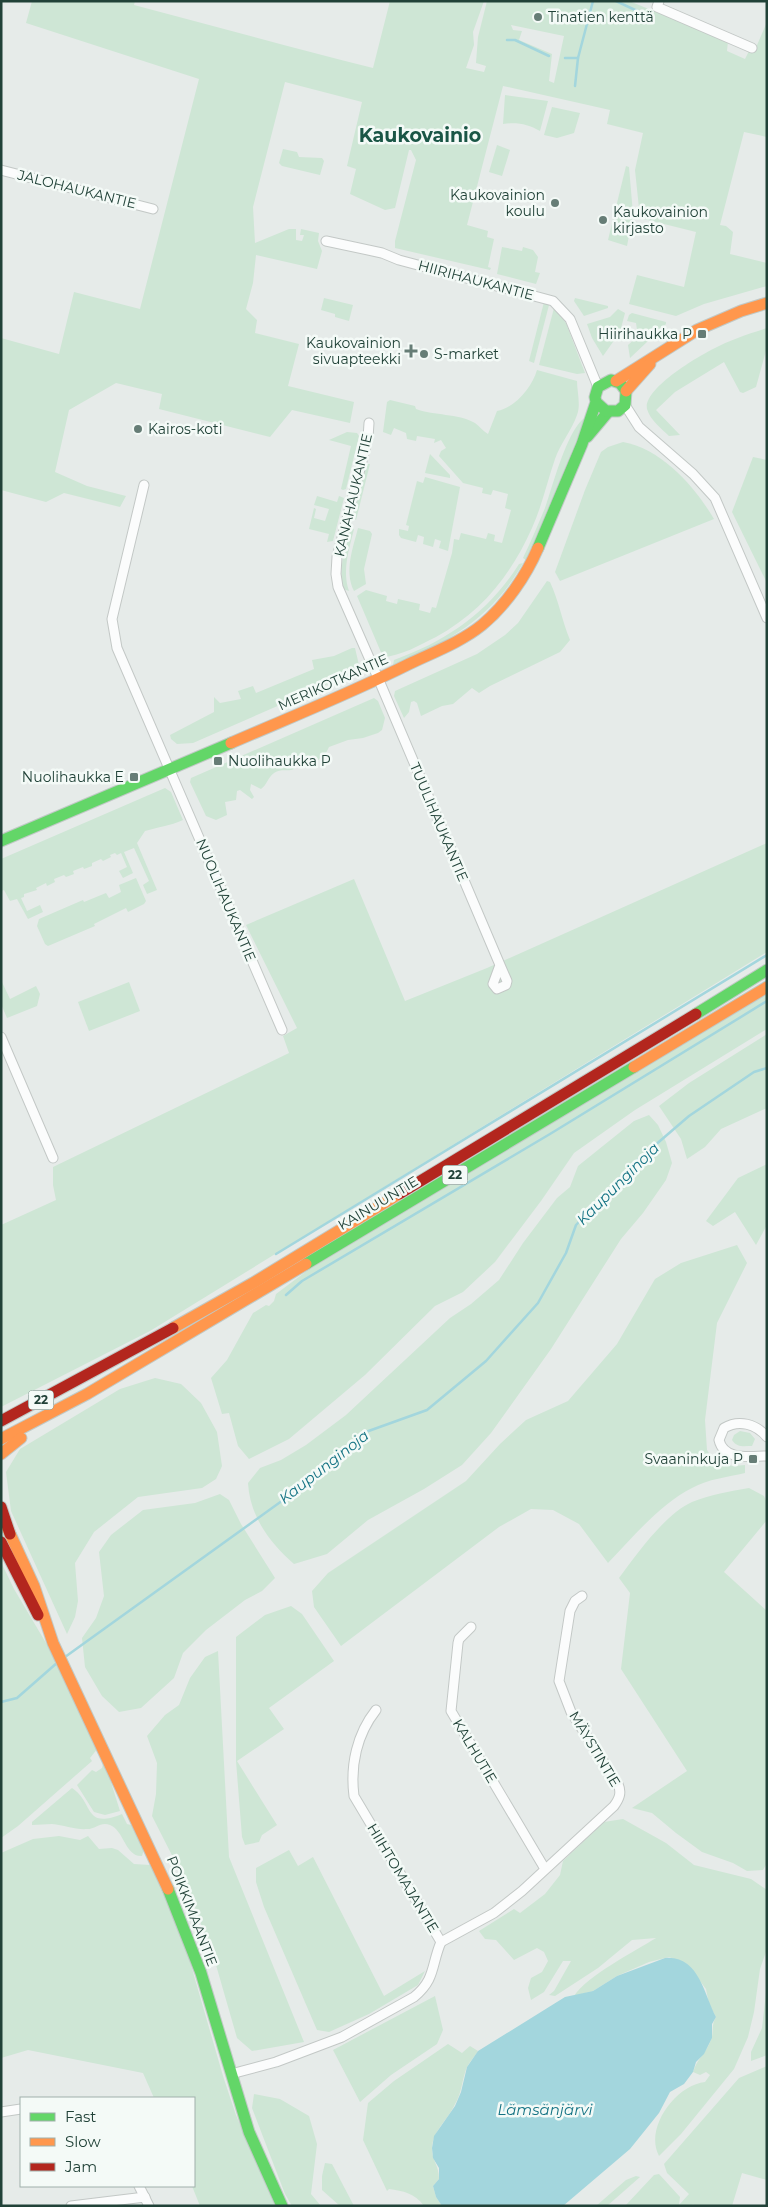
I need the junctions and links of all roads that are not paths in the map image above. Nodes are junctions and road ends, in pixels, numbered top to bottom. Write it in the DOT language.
graph roads {
  1 [pos="658,4"];
  2 [pos="752,48"];
  3 [pos="1,170"];
  4 [pos="153,209"];
  5 [pos="326,241"];
  6 [pos="767,304"];
  7 [pos="660,354"];
  8 [pos="607,383"];
  9 [pos="626,391"];
  10 [pos="596,402"];
  11 [pos="617,409"];
  12 [pos="369,423"];
  13 [pos="582,444"];
  14 [pos="144,485"];
  15 [pos="767,618"];
  16 [pos="378,678"];
  17 [pos="170,769"];
  18 [pos="1,841"];
  19 [pos="500,965"];
  20 [pos="767,970"];
  21 [pos="767,987"];
  22 [pos="282,1030"];
  23 [pos="1,1037"];
  24 [pos="53,1158"];
  25 [pos="82,1378"];
  26 [pos="66,1405"];
  27 [pos="1,1411"];
  28 [pos="1,1421"];
  29 [pos="767,1437"];
  30 [pos="1,1439"];
  31 [pos="1,1454"];
  32 [pos="767,1456"];
  33 [pos="1,1507"];
  34 [pos="1,1516"];
  35 [pos="10,1534"];
  36 [pos="1,1542"];
  37 [pos="582,1596"];
  38 [pos="471,1626"];
  39 [pos="52,1640"];
  40 [pos="376,1710"];
  41 [pos="545,1869"];
  42 [pos="441,1942"];
  43 [pos="231,2074"];
  44 [pos="20,2109"];
  45 [pos="1,2112"];
  46 [pos="139,2187"];
  47 [pos="144,2197"];
  48 [pos="71,2206"];
  49 [pos="149,2206"];
  50 [pos="282,2206"];
  1 -- 2 [label="street"];
  3 -- 4 [label="street, JALOHAUKANTIE"];
  5 -- 8 [label="street, HIIRIHAUKANTIE"];
  6 -- 7 [label="main road"];
  7 -- 8 [label="main road"];
  7 -- 9 [label="main road"];
  8 -- 9 [label="main road"];
  8 -- 10 [label="main road, MERIKOTKANTIE"];
  9 -- 11 [label="main road"];
  10 -- 11 [label="main road"];
  10 -- 13 [label="main road, MERIKOTKANTIE"];
  11 -- 13 [label="main road, MERIKOTKANTIE"];
  11 -- 15 [label="street"];
  12 -- 16 [label="street, KANAHAUKANTIE"];
  13 -- 16 [label="main road, MERIKOTKANTIE"];
  14 -- 17 [label="street, NUOLIHAUKANTIE"];
  16 -- 17 [label="main road, MERIKOTKANTIE"];
  16 -- 19 [label="street, TUULIHAUKANTIE"];
  17 -- 18 [label="main road, MERIKOTKANTIE"];
  17 -- 22 [label="street, NUOLIHAUKANTIE"];
  20 -- 25 [label="main road, KAINUUNTIE / 22"];
  21 -- 26 [label="main road, KAINUUNTIE / 22"];
  23 -- 24 [label="street"];
  25 -- 27 [label="main road"];
  25 -- 28 [label="main road, KAINUUNTIE / 22"];
  26 -- 30 [label="main road, KAINUUNTIE / 22"];
  26 -- 31 [label="main road"];
  29 -- 32 [label="street"];
  33 -- 35 [label="main road"];
  34 -- 35 [label="main road, POIKKIMAANTIE"];
  35 -- 39 [label="main road, POIKKIMAANTIE"];
  36 -- 39 [label="main road, POIKKIMAANTIE"];
  37 -- 41 [label="street, MÄYSTINTIE"];
  38 -- 41 [label="street, KALHUTIE"];
  39 -- 43 [label="main road, POIKKIMAANTIE"];
  40 -- 42 [label="street, HIIHTOMAJANTIE"];
  41 -- 42 [label="street, MÄYSTINTIE"];
  42 -- 43 [label="street, HIIHTOMAJANTIE"];
  43 -- 50 [label="main road, POIKKIMAANTIE"];
  44 -- 45 [label="street"];
  46 -- 47 [label="street"];
  47 -- 48 [label="street"];
  47 -- 49 [label="street"];
}
